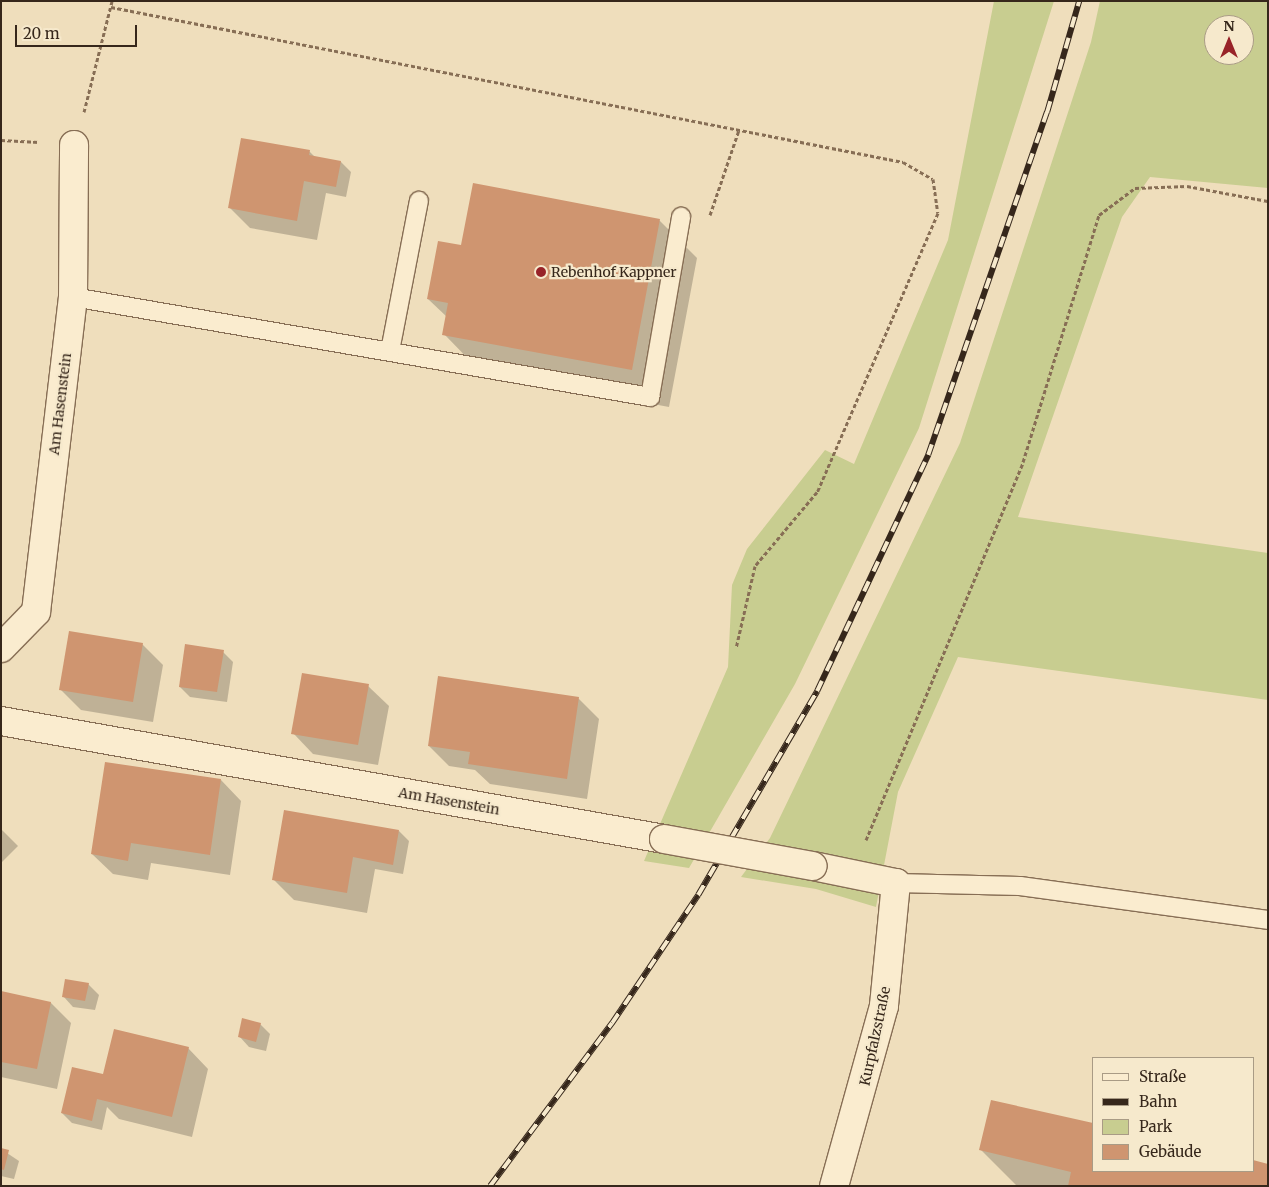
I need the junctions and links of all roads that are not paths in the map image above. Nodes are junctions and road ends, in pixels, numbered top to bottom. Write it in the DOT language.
graph roads {
  1 [pos="74,145"];
  2 [pos="419,201"];
  3 [pos="681,217"];
  4 [pos="73,297"];
  5 [pos="390,351"];
  6 [pos="1,648"];
  7 [pos="1,721"];
  8 [pos="896,883"];
  9 [pos="1268,920"];
  10 [pos="834,1186"];
  1 -- 4 [label="street, Am Hasenstein"];
  2 -- 5 [label="lane"];
  3 -- 5 [label="lane"];
  4 -- 5 [label="lane"];
  4 -- 6 [label="street, Am Hasenstein"];
  7 -- 8 [label="street, Am Hasenstein, bridge"];
  8 -- 9 [label="lane"];
  8 -- 10 [label="street, Kurpfalzstraße"];
}
